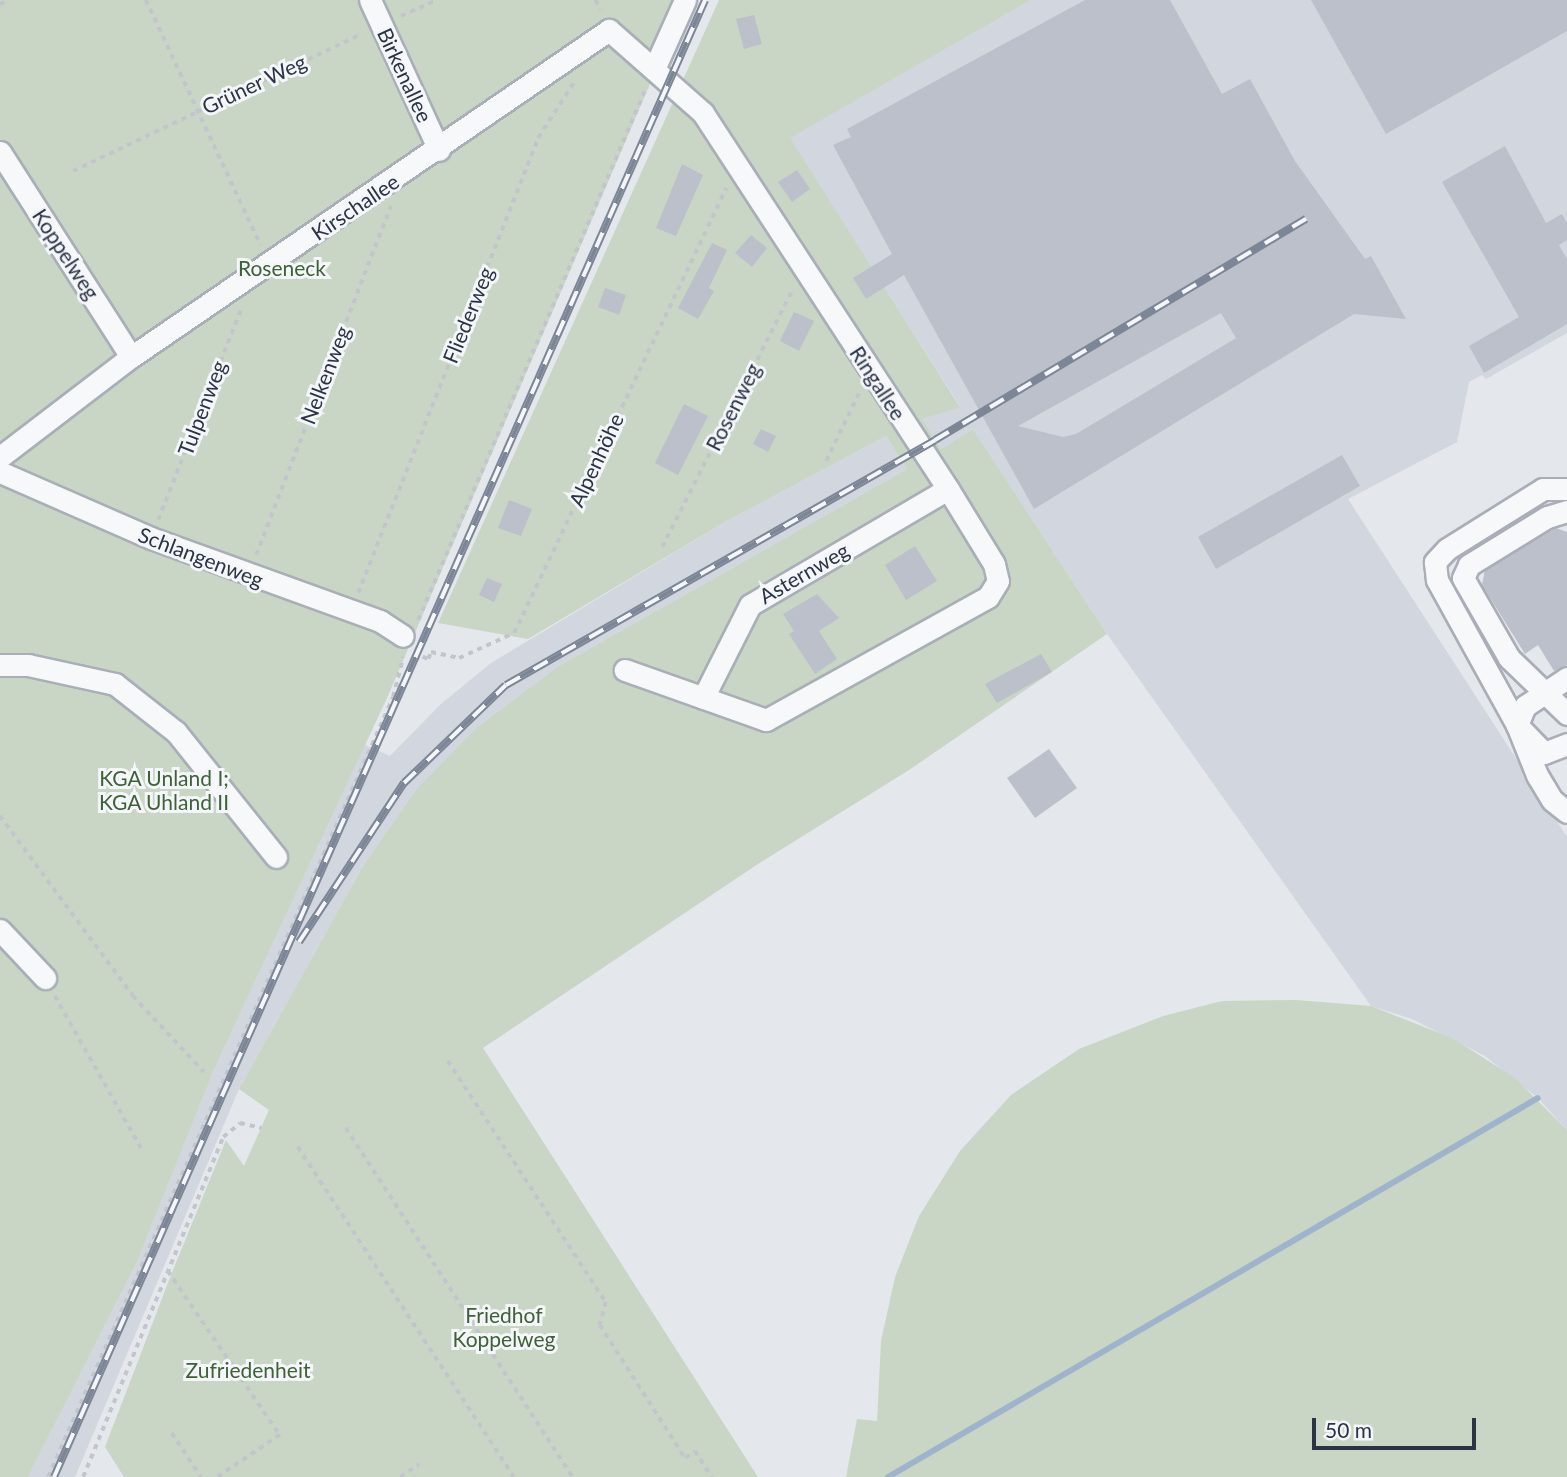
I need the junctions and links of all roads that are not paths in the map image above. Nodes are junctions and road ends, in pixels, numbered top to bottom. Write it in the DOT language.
graph roads {
  1 [pos="370,0"];
  2 [pos="685,0"];
  3 [pos="654,69"];
  4 [pos="439,150"];
  5 [pos="0,152"];
  6 [pos="131,357"];
  7 [pos="0,457"];
  8 [pos="0,472"];
  9 [pos="948,489"];
  10 [pos="1567,489"];
  11 [pos="1567,511"];
  12 [pos="406,642"];
  13 [pos="0,665"];
  14 [pos="625,670"];
  15 [pos="1567,678"];
  16 [pos="1544,693"];
  17 [pos="702,698"];
  18 [pos="1567,714"];
  19 [pos="1517,726"];
  20 [pos="1564,752"];
  21 [pos="1566,805"];
  22 [pos="276,857"];
  23 [pos="0,930"];
  24 [pos="45,978"];
  1 -- 4 [label="street, Birkenallee"];
  2 -- 3 [label="street"];
  3 -- 4 [label="street, Ringallee"];
  3 -- 9 [label="street, Ringallee"];
  4 -- 6 [label="street, Kirschallee"];
  5 -- 6 [label="street, Koppelweg"];
  6 -- 7 [label="street"];
  8 -- 12 [label="street, Schlangenweg"];
  9 -- 17 [label="street, Asternweg"];
  9 -- 17 [label="street, Ringallee"];
  10 -- 19 [label="street"];
  11 -- 16 [label="street"];
  13 -- 22 [label="street"];
  14 -- 17 [label="street, Ringallee"];
  15 -- 16 [label="street"];
  16 -- 18 [label="street"];
  16 -- 19 [label="street"];
  19 -- 20 [label="street"];
  19 -- 21 [label="street"];
  23 -- 24 [label="street"];
}
